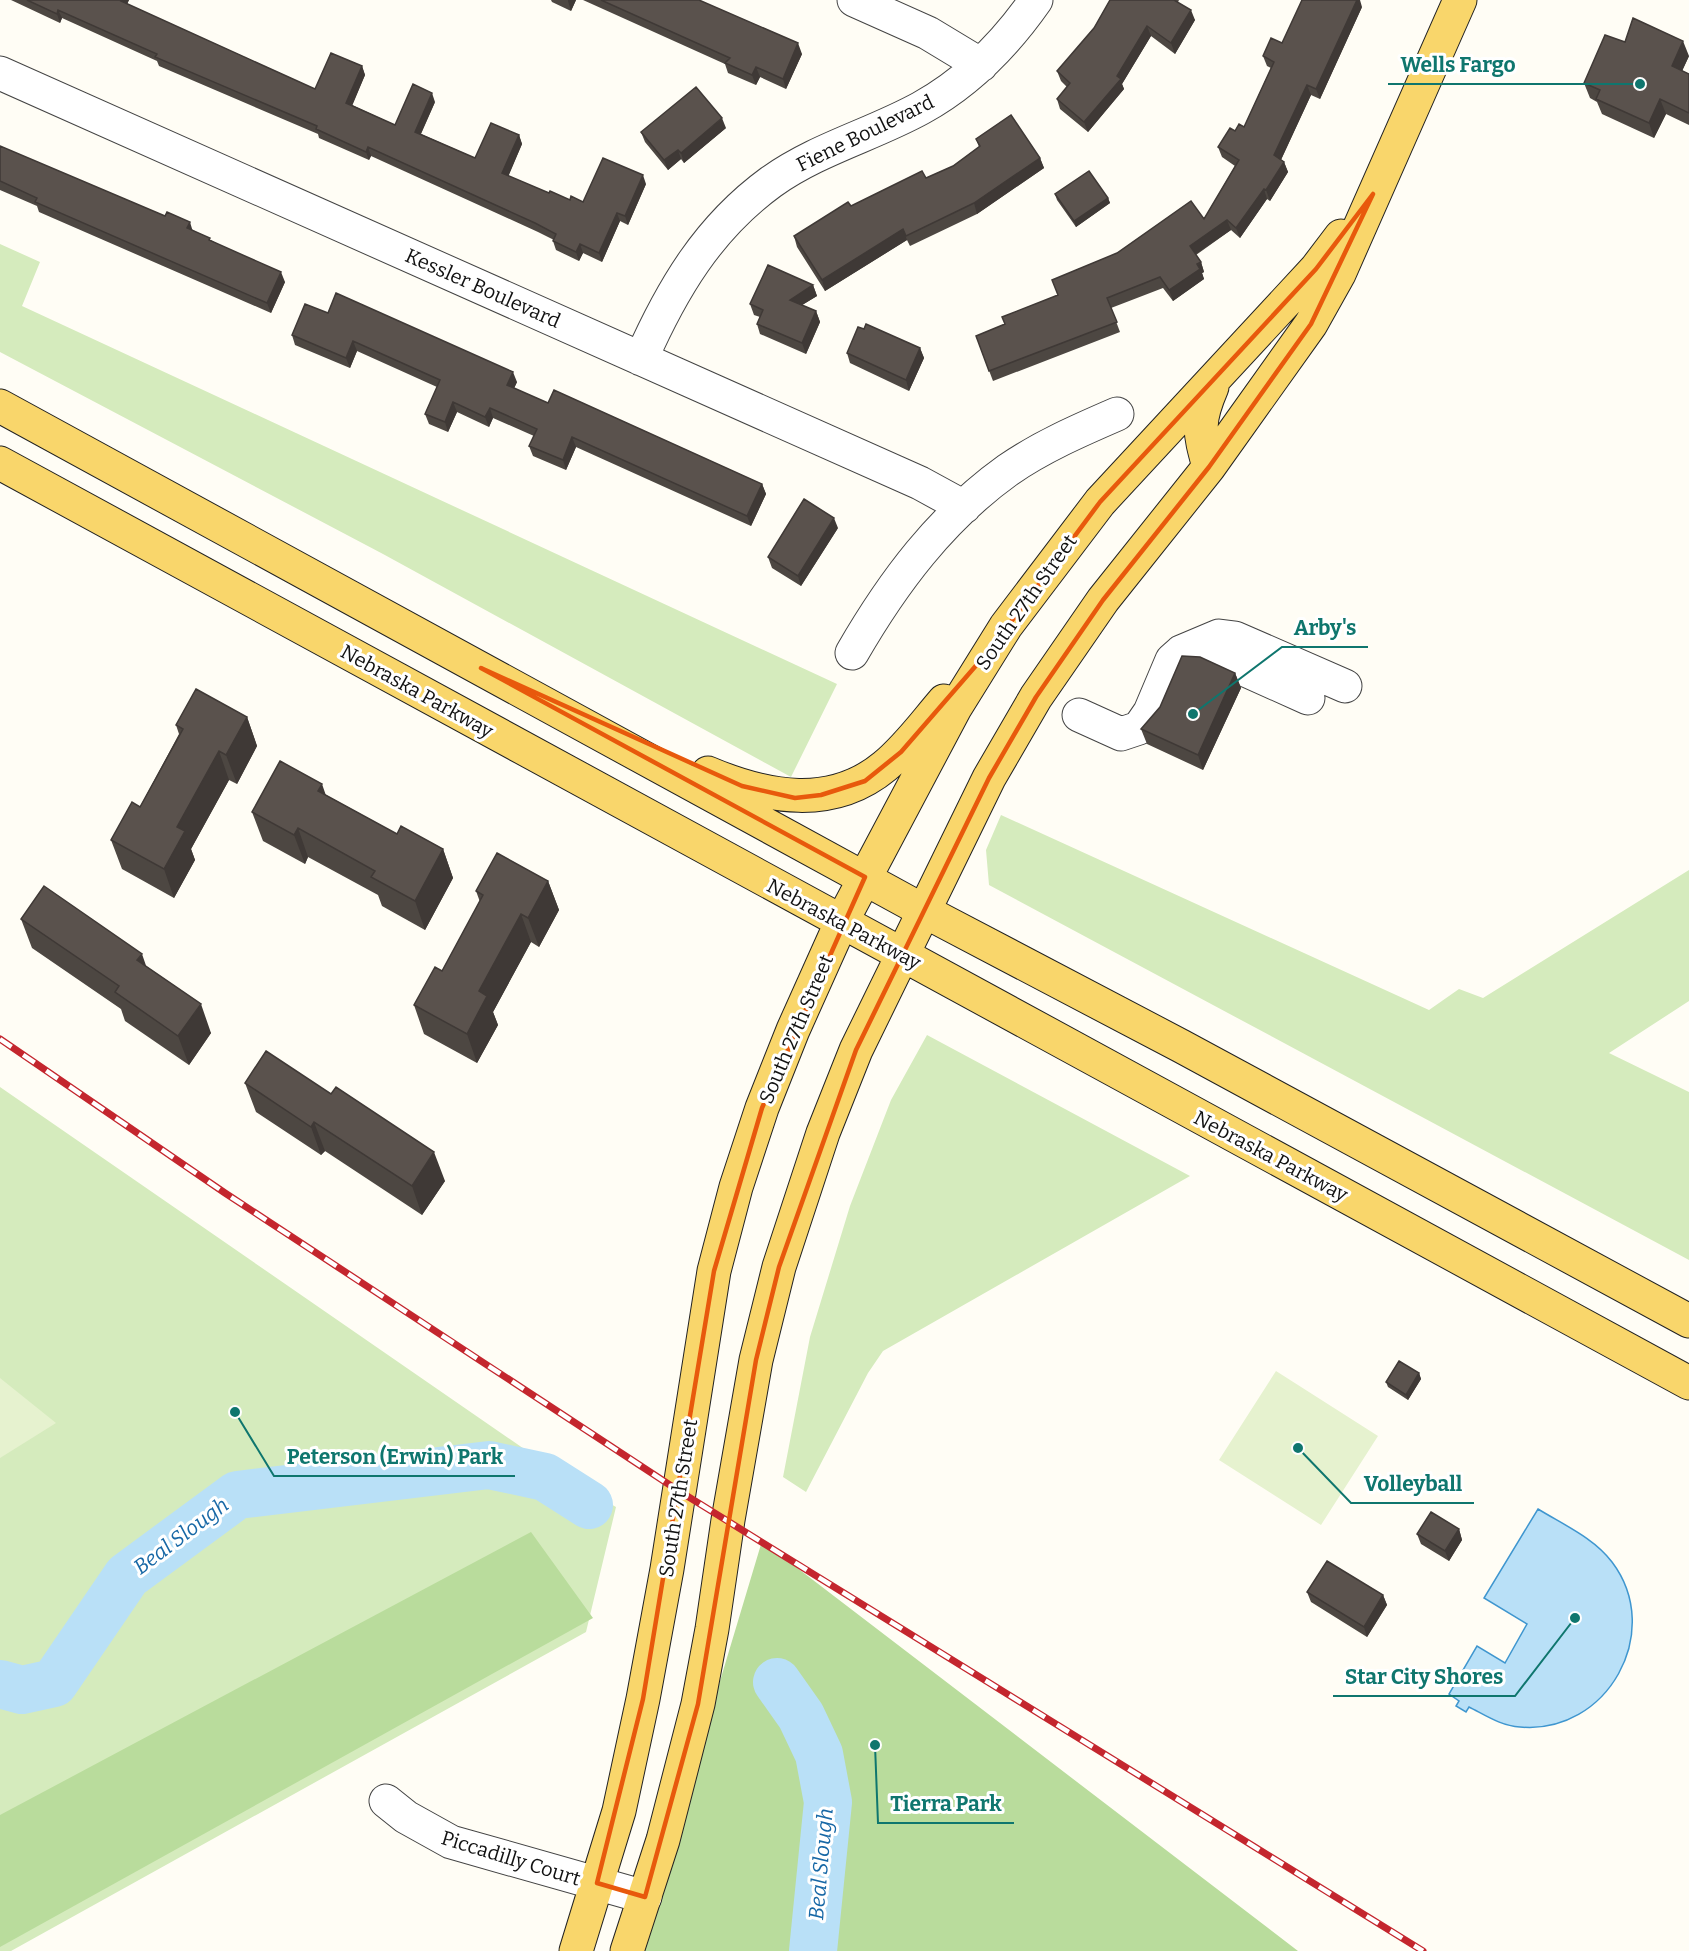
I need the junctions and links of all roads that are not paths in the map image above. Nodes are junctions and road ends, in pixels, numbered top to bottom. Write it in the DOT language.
graph roads {
  1 [pos="854,0"];
  2 [pos="1036,0"];
  3 [pos="1460,0"];
  4 [pos="981,65"];
  5 [pos="0,73"];
  6 [pos="1373,194"];
  7 [pos="641,359"];
  8 [pos="1216,377"];
  9 [pos="0,406"];
  10 [pos="1117,414"];
  11 [pos="0,463"];
  12 [pos="1209,467"];
  13 [pos="964,507"];
  14 [pos="993,646"];
  15 [pos="1181,652"];
  16 [pos="852,653"];
  17 [pos="481,668"];
  18 [pos="1345,686"];
  19 [pos="1308,698"];
  20 [pos="1079,715"];
  21 [pos="865,877"];
  22 [pos="924,911"];
  23 [pos="841,923"];
  24 [pos="903,956"];
  25 [pos="1689,1322"];
  26 [pos="1689,1383"];
  27 [pos="386,1801"];
  28 [pos="597,1883"];
  29 [pos="645,1897"];
  30 [pos="576,1951"];
  31 [pos="627,1951"];
  1 -- 4 [label="street"];
  2 -- 4 [label="street, Fiene Boulevard"];
  3 -- 6 [label="main road, South 27th Street"];
  4 -- 7 [label="street, Fiene Boulevard"];
  5 -- 7 [label="street, Kessler Boulevard"];
  6 -- 8 [label="main road, South 27th Street"];
  6 -- 12 [label="main road, South 27th Street"];
  7 -- 13 [label="street, Kessler Boulevard"];
  8 -- 12 [label="main road"];
  8 -- 14 [label="main road, South 27th Street"];
  9 -- 17 [label="main road"];
  10 -- 13 [label="street"];
  11 -- 23 [label="main road, Nebraska Parkway"];
  12 -- 22 [label="main road, South 27th Street"];
  13 -- 16 [label="street"];
  14 -- 17 [label="main road"];
  14 -- 21 [label="main road, South 27th Street"];
  15 -- 18 [label="street"];
  15 -- 19 [label="street"];
  15 -- 20 [label="street"];
  17 -- 21 [label="main road"];
  21 -- 22 [label="main road"];
  21 -- 23 [label="main road, South 27th Street"];
  22 -- 24 [label="main road, South 27th Street"];
  22 -- 25 [label="main road"];
  23 -- 24 [label="main road, Nebraska Parkway"];
  23 -- 28 [label="main road, South 27th Street"];
  24 -- 26 [label="main road, Nebraska Parkway"];
  24 -- 29 [label="main road, South 27th Street"];
  27 -- 28 [label="street, Piccadilly Court"];
  28 -- 29 [label="street, Piccadilly Court"];
  28 -- 30 [label="main road, South 27th Street"];
  29 -- 31 [label="main road, South 27th Street"];
}
